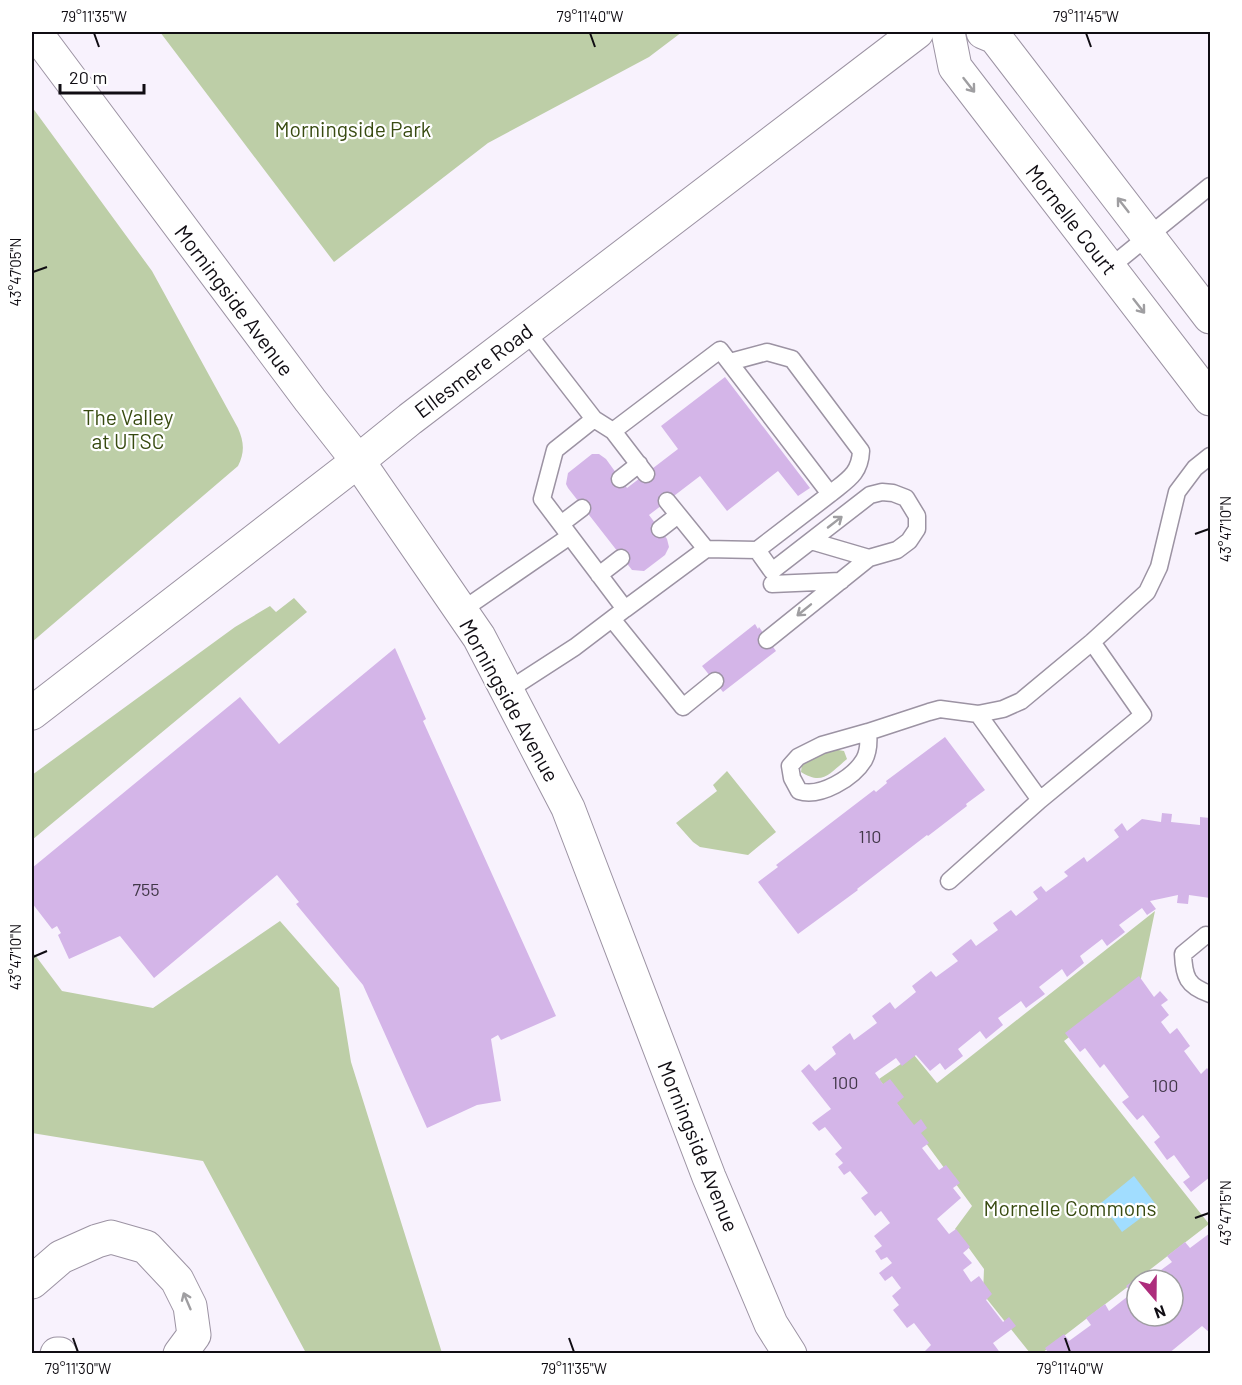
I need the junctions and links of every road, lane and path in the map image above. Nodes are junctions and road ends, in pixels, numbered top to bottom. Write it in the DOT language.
graph roads {
  1 [pos="34,32"];
  2 [pos="917,32"];
  3 [pos="948,32"];
  4 [pos="983,32"];
  5 [pos="1210,186"];
  6 [pos="1148,237"];
  7 [pos="1109,268"];
  8 [pos="1210,317"];
  9 [pos="525,330"];
  10 [pos="730,362"];
  11 [pos="1210,399"];
  12 [pos="594,419"];
  13 [pos="613,431"];
  14 [pos="1210,456"];
  15 [pos="358,461"];
  16 [pos="620,478"];
  17 [pos="830,495"];
  18 [pos="668,501"];
  19 [pos="582,508"];
  20 [pos="678,514"];
  21 [pos="660,529"];
  22 [pos="565,530"];
  23 [pos="811,541"];
  24 [pos="705,549"];
  25 [pos="757,550"];
  26 [pos="621,558"];
  27 [pos="869,558"];
  28 [pos="599,574"];
  29 [pos="772,577"];
  30 [pos="841,581"];
  31 [pos="461,611"];
  32 [pos="618,614"];
  33 [pos="767,640"];
  34 [pos="1092,642"];
  35 [pos="715,681"];
  36 [pos="507,691"];
  37 [pos="32,713"];
  38 [pos="978,714"];
  39 [pos="868,732"];
  40 [pos="1040,800"];
  41 [pos="949,881"];
  42 [pos="1210,936"];
  43 [pos="1210,994"];
  44 [pos="32,1282"];
  45 [pos="180,1353"];
  46 [pos="790,1353"];
  1 -- 15 [label="main road, Morningside Avenue"];
  2 -- 9 [label="main road, Ellesmere Road"];
  3 -- 7 [label="main road, Mornelle Court, one-way"];
  6 -- 4 [label="main road, one-way"];
  5 -- 6 [label="lane"];
  6 -- 7 [label="lane"];
  6 -- 8 [label="main road"];
  7 -- 11 [label="main road, Mornelle Court, one-way"];
  9 -- 12 [label="lane"];
  9 -- 15 [label="main road, Ellesmere Road"];
  10 -- 13 [label="lane"];
  10 -- 17 [label="lane"];
  10 -- 17 [label="lane"];
  12 -- 13 [label="lane"];
  12 -- 22 [label="lane"];
  13 -- 16 [label="lane"];
  14 -- 34 [label="lane"];
  15 -- 31 [label="main road, Morningside Avenue"];
  15 -- 37 [label="main road, Ellesmere Road"];
  17 -- 25 [label="lane"];
  18 -- 20 [label="lane"];
  19 -- 22 [label="lane"];
  20 -- 21 [label="lane"];
  20 -- 24 [label="lane"];
  22 -- 28 [label="lane"];
  22 -- 31 [label="lane"];
  23 -- 27 [label="lane"];
  23 -- 27 [label="lane, one-way"];
  23 -- 29 [label="lane"];
  24 -- 25 [label="lane"];
  24 -- 32 [label="lane"];
  25 -- 29 [label="lane"];
  26 -- 28 [label="lane"];
  27 -- 30 [label="lane"];
  28 -- 32 [label="lane"];
  29 -- 30 [label="lane"];
  30 -- 33 [label="lane, one-way"];
  31 -- 36 [label="main road, Morningside Avenue"];
  32 -- 35 [label="lane"];
  32 -- 36 [label="lane"];
  34 -- 38 [label="lane"];
  34 -- 40 [label="lane"];
  36 -- 46 [label="main road, Morningside Avenue"];
  38 -- 39 [label="lane"];
  38 -- 40 [label="lane"];
  39 -- 39 [label="lane"];
  40 -- 41 [label="lane"];
  42 -- 43 [label="lane"];
  45 -- 44 [label="main road, one-way"];
}
